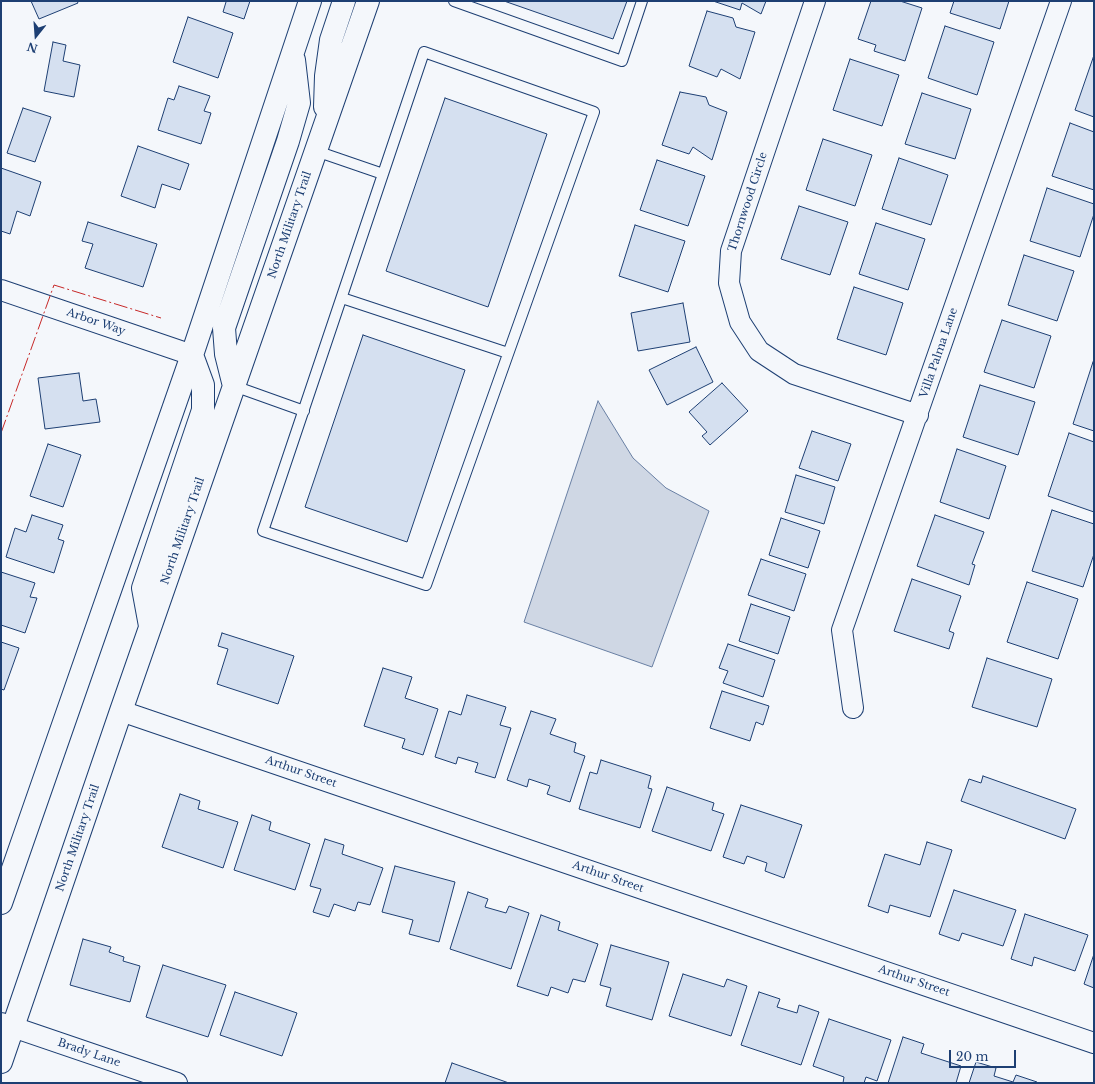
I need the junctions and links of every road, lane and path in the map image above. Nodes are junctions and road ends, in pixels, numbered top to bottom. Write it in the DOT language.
graph roads {
  1 [pos="310,1"];
  2 [pos="344,1"];
  3 [pos="368,1"];
  4 [pos="454,1"];
  5 [pos="642,1"];
  6 [pos="815,1"];
  7 [pos="1061,1"];
  8 [pos="293,55"];
  9 [pos="325,126"];
  10 [pos="316,151"];
  11 [pos="383,174"];
  12 [pos="1,290"];
  13 [pos="342,298"];
  14 [pos="508,353"];
  15 [pos="192,355"];
  16 [pos="234,386"];
  17 [pos="304,410"];
  18 [pos="918,415"];
  19 [pos="150,627"];
  20 [pos="853,708"];
  21 [pos="121,711"];
  22 [pos="1,903"];
  23 [pos="7,1025"];
  24 [pos="1094,1043"];
  25 [pos="1,1062"];
  26 [pos="177,1083"];
  1 -- 8 [label="main road"];
  2 -- 9 [label="main road"];
  3 -- 9 [label="main road, North Military Trail"];
  4 -- 5 [label="lane"];
  6 -- 18 [label="street, Thornwood Circle"];
  7 -- 18 [label="street, Villa Palma Lane"];
  8 -- 15 [label="main road"];
  8 -- 16 [label="main road"];
  9 -- 10 [label="main road, North Military Trail"];
  10 -- 11 [label="lane"];
  10 -- 16 [label="main road, North Military Trail"];
  11 -- 13 [label="lane"];
  11 -- 14 [label="lane"];
  12 -- 15 [label="street, Arbor Way"];
  13 -- 14 [label="lane"];
  13 -- 17 [label="lane"];
  14 -- 17 [label="lane"];
  15 -- 19 [label="main road"];
  15 -- 22 [label="main road"];
  16 -- 17 [label="lane"];
  16 -- 19 [label="main road, North Military Trail"];
  18 -- 20 [label="street, Villa Palma Lane"];
  19 -- 21 [label="main road, North Military Trail"];
  21 -- 23 [label="main road, North Military Trail"];
  21 -- 24 [label="street, Arthur Street"];
  23 -- 25 [label="main road, North Military Trail"];
  23 -- 26 [label="street, Brady Lane"];
}
